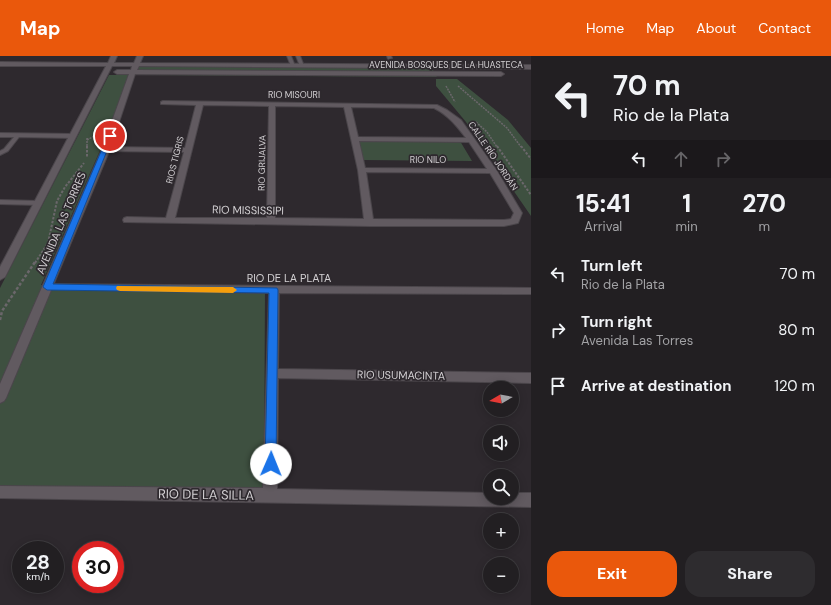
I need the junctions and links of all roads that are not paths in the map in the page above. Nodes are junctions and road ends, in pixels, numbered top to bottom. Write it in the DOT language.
graph roads {
  1 [pos="114,56"];
  2 [pos="140,56"];
  3 [pos="289,56"];
  4 [pos="298,56"];
  5 [pos="0,64"];
  6 [pos="182,64"];
  7 [pos="293,65"];
  8 [pos="302,65"];
  9 [pos="310,65"];
  10 [pos="531,67"];
  11 [pos="108,68"];
  12 [pos="135,68"];
  13 [pos="0,70"];
  14 [pos="179,72"];
  15 [pos="312,73"];
  16 [pos="531,74"];
  17 [pos="163,103"];
  18 [pos="200,103"];
  19 [pos="272,104"];
  20 [pos="347,105"];
  21 [pos="424,105"];
  22 [pos="0,135"];
  23 [pos="18,135"];
  24 [pos="73,136"];
  25 [pos="356,139"];
  26 [pos="471,140"];
  27 [pos="106,149"];
  28 [pos="188,150"];
  29 [pos="0,153"];
  30 [pos="362,170"];
  31 [pos="493,171"];
  32 [pos="0,202"];
  33 [pos="38,203"];
  34 [pos="127,220"];
  35 [pos="170,221"];
  36 [pos="271,222"];
  37 [pos="369,223"];
  38 [pos="500,223"];
  39 [pos="0,277"];
  40 [pos="47,287"];
  41 [pos="274,290"];
  42 [pos="531,291"];
  43 [pos="272,373"];
  44 [pos="531,378"];
  45 [pos="0,398"];
  46 [pos="0,492"];
  47 [pos="270,495"];
  48 [pos="531,500"];
  1 -- 11 [label="street"];
  2 -- 12 [label="street, AVENIDA LAS TORRES"];
  3 -- 7 [label="lane"];
  4 -- 8 [label="lane"];
  5 -- 11 [label="street, AVENIDA BOSQUES DE LA HUASTECA"];
  6 -- 7 [label="street, AVENIDA BOSQUES DE LA HUASTECA"];
  6 -- 12 [label="street, AVENIDA BOSQUES DE LA HUASTECA"];
  6 -- 14 [label="street"];
  7 -- 8 [label="street, AVENIDA BOSQUES DE LA HUASTECA"];
  8 -- 9 [label="street, AVENIDA BOSQUES DE LA HUASTECA"];
  9 -- 10 [label="street, AVENIDA BOSQUES DE LA HUASTECA"];
  9 -- 15 [label="street"];
  11 -- 12 [label="street, AVENIDA BOSQUES DE LA HUASTECA"];
  11 -- 13 [label="street, AVENIDA BOSQUES DE LA HUASTECA"];
  11 -- 24 [label="street"];
  12 -- 14 [label="street, AVENIDA BOSQUES DE LA HUASTECA"];
  12 -- 27 [label="street, AVENIDA LAS TORRES"];
  14 -- 15 [label="street, AVENIDA BOSQUES DE LA HUASTECA"];
  15 -- 16 [label="street, AVENIDA BOSQUES DE LA HUASTECA"];
  17 -- 18 [label="street, RIO MISOURI"];
  18 -- 19 [label="street, RIO MISOURI"];
  18 -- 28 [label="street, RIOS TIGRIS"];
  19 -- 20 [label="street, RIO MISOURI"];
  19 -- 36 [label="street, RIO GRIJALVA"];
  20 -- 21 [label="street, RIO MISOURI"];
  20 -- 25 [label="street"];
  21 -- 26 [label="street, CALLE RÍO JORDÁN"];
  22 -- 23 [label="lane"];
  23 -- 24 [label="lane"];
  23 -- 29 [label="lane"];
  24 -- 33 [label="street"];
  25 -- 26 [label="street"];
  25 -- 30 [label="street"];
  26 -- 31 [label="street, CALLE RÍO JORDÁN"];
  27 -- 28 [label="street"];
  27 -- 40 [label="street, AVENIDA LAS TORRES"];
  28 -- 35 [label="street, RIOS TIGRIS"];
  30 -- 31 [label="street, RIO NILO"];
  30 -- 37 [label="street"];
  31 -- 38 [label="street, CALLE RÍO JORDÁN"];
  32 -- 33 [label="lane"];
  33 -- 39 [label="street"];
  34 -- 35 [label="street, RIO MISSISSIPI"];
  35 -- 36 [label="street, RIO MISSISSIPI"];
  36 -- 37 [label="street, RIO MISSISSIPI"];
  37 -- 38 [label="street, RIO MISSISSIPI"];
  40 -- 41 [label="street, RIO DE LA PLATA"];
  40 -- 45 [label="street, AVENIDA LAS TORRES"];
  41 -- 42 [label="street, RIO DE LA PLATA"];
  41 -- 43 [label="street"];
  43 -- 44 [label="street, RIO USUMACINTA"];
  43 -- 47 [label="street"];
  46 -- 47 [label="street, RIO DE LA SILLA"];
  47 -- 48 [label="street, RIO DE LA SILLA"];
}
